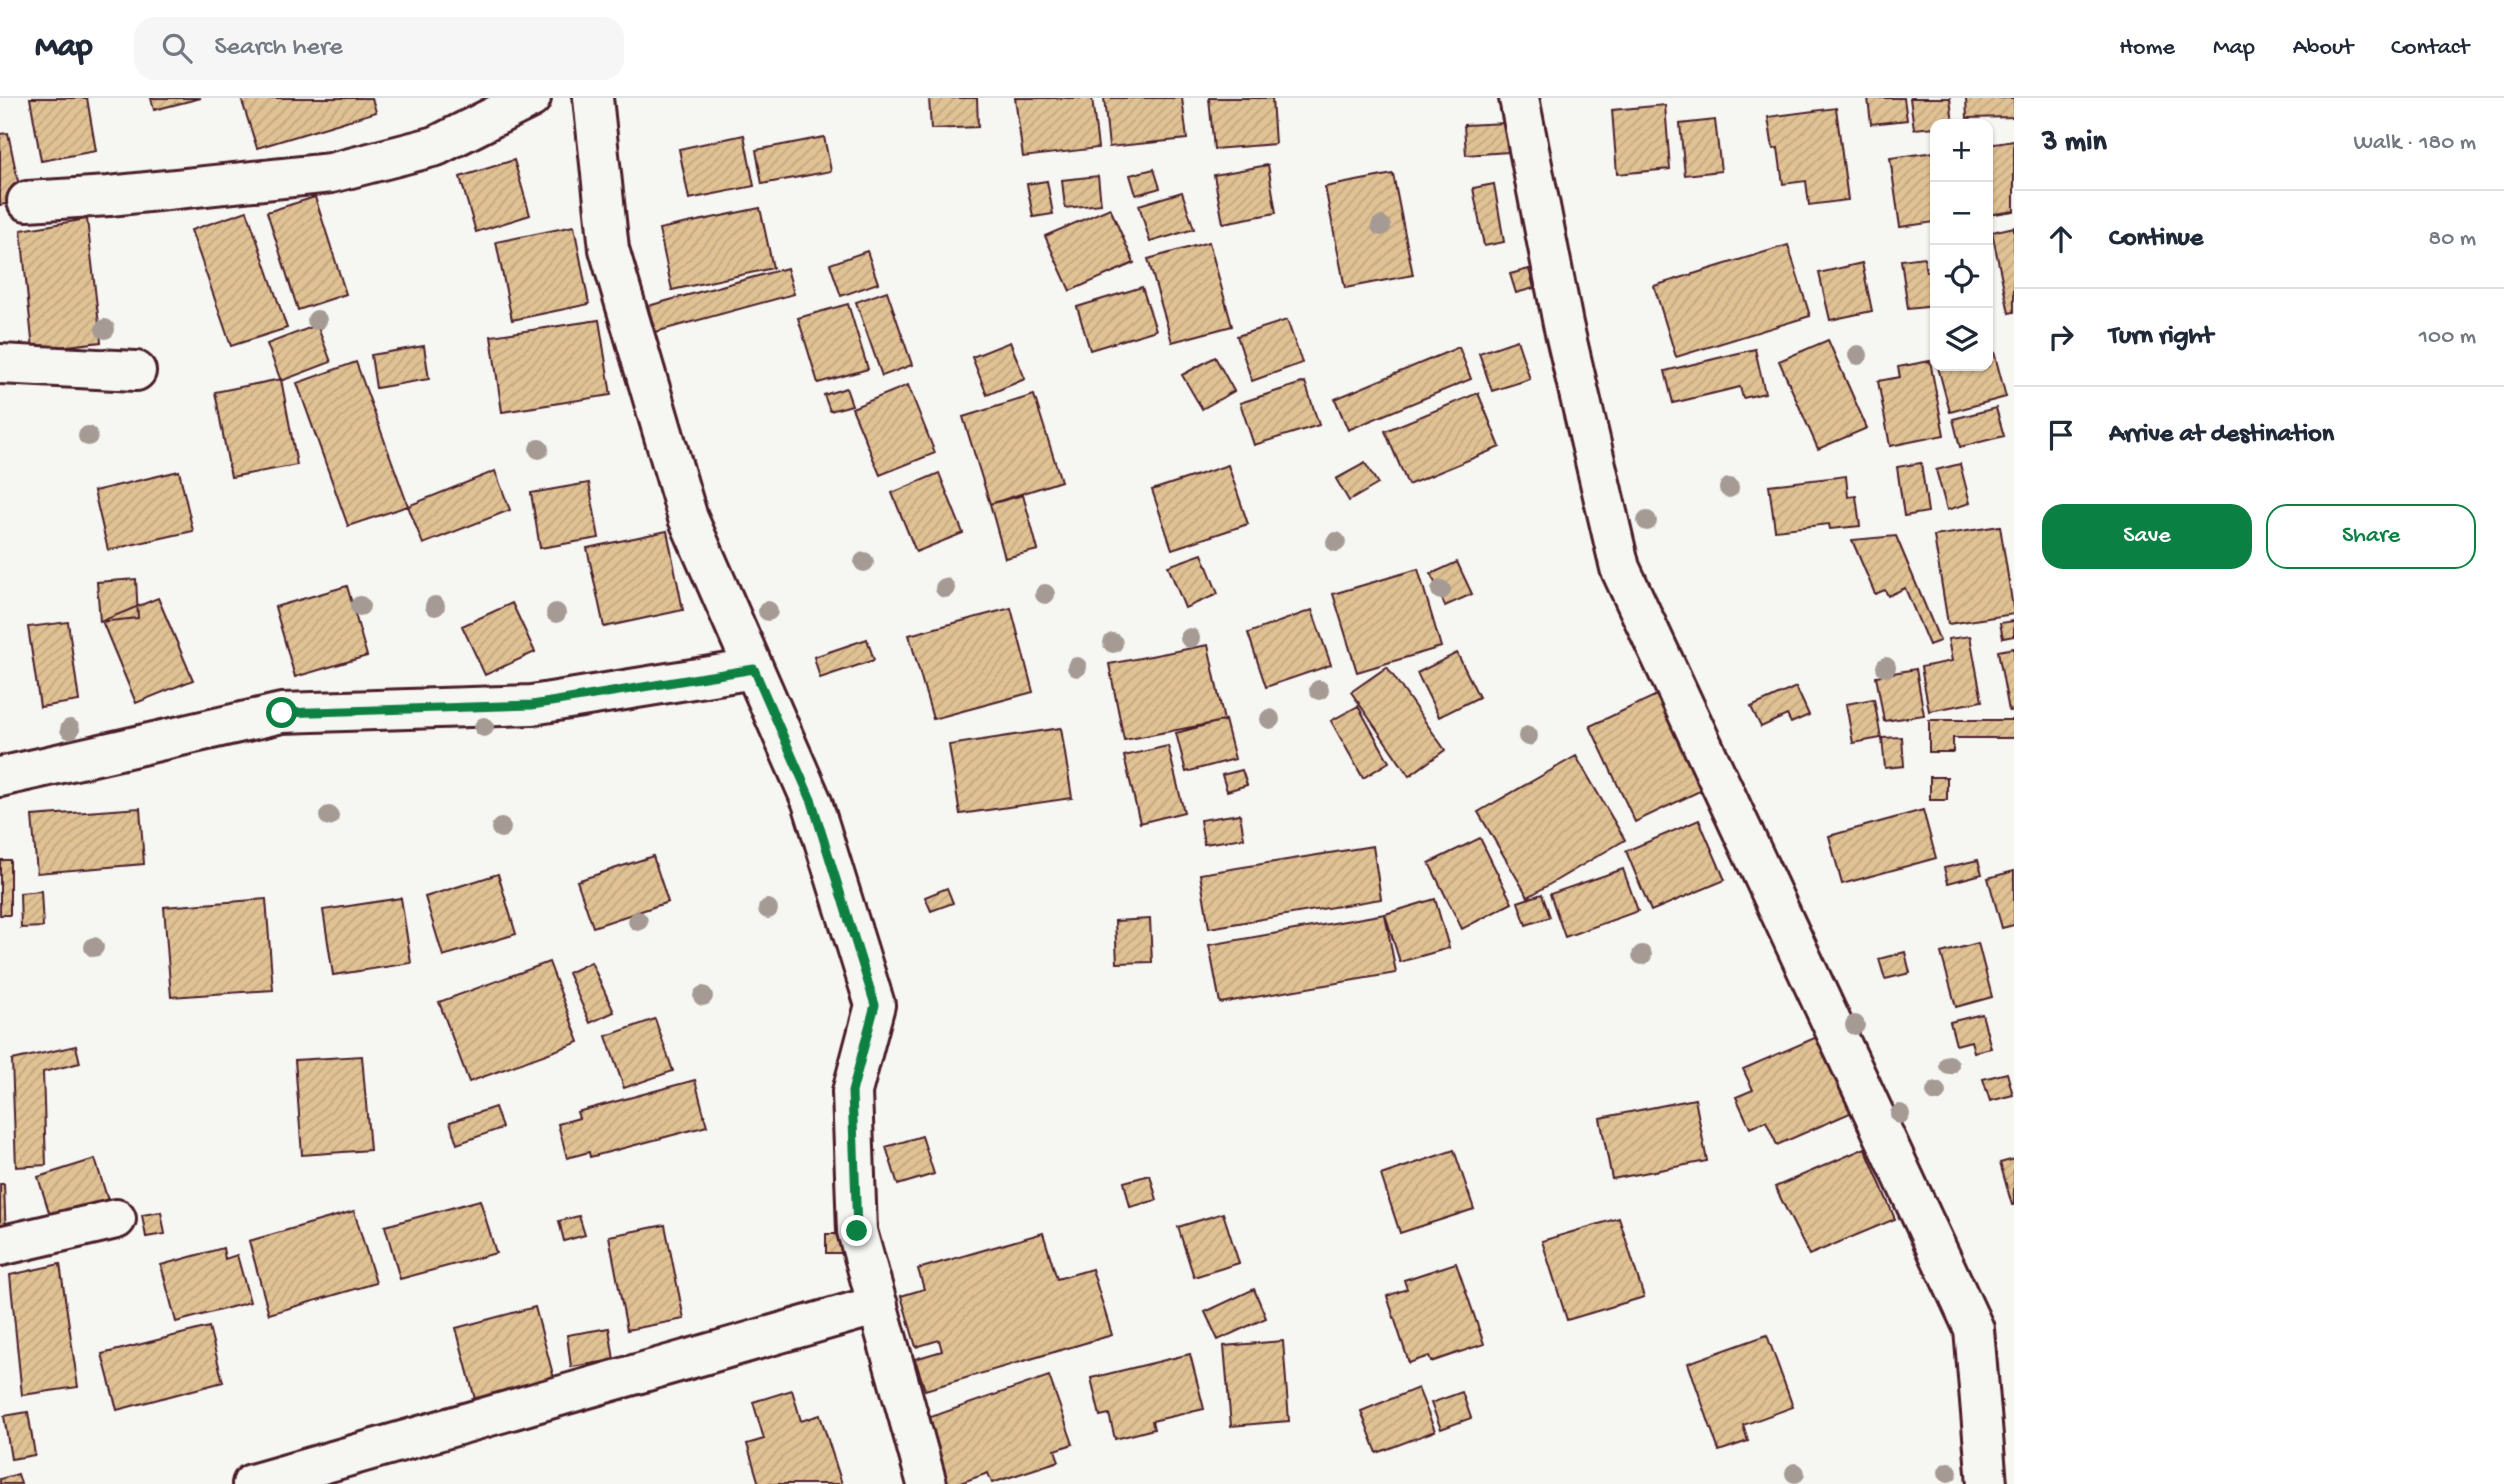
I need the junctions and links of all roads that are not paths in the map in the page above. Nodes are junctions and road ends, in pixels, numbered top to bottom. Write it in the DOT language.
graph roads {
  1 [pos="531,98"];
  2 [pos="593,98"];
  3 [pos="1520,98"];
  4 [pos="27,201"];
  5 [pos="0,364"];
  6 [pos="136,370"];
  7 [pos="754,669"];
  8 [pos="0,777"];
  9 [pos="116,1219"];
  10 [pos="0,1246"];
  11 [pos="878,1305"];
  12 [pos="252,1484"];
  13 [pos="927,1484"];
  14 [pos="1987,1484"];
  1 -- 4 [label="street"];
  2 -- 7 [label="street"];
  3 -- 14 [label="street"];
  5 -- 6 [label="street"];
  7 -- 8 [label="street"];
  7 -- 11 [label="street"];
  9 -- 10 [label="street"];
  11 -- 12 [label="street"];
  11 -- 13 [label="street"];
}
